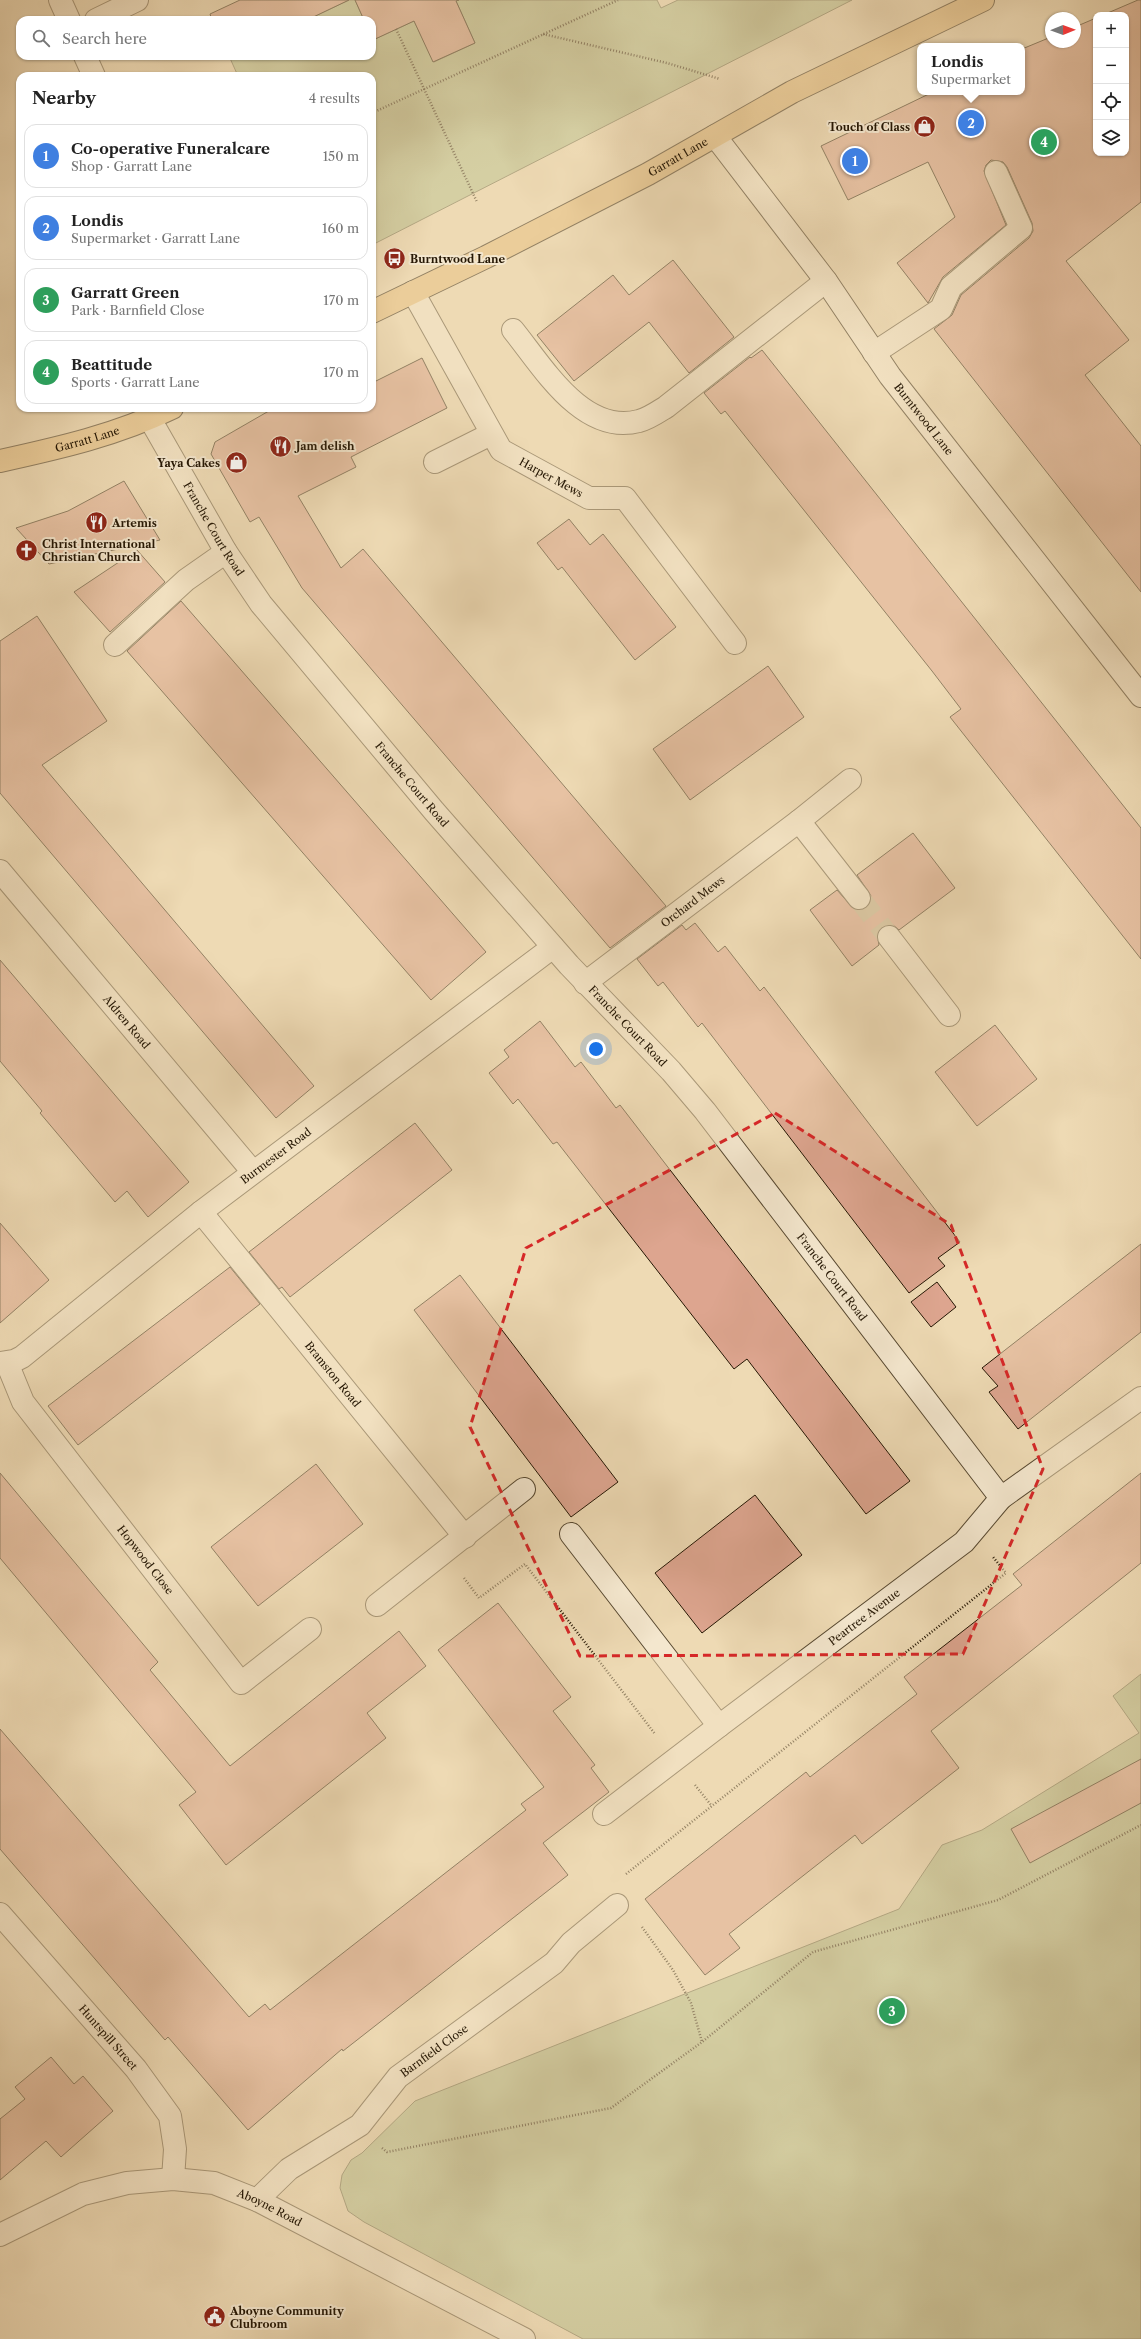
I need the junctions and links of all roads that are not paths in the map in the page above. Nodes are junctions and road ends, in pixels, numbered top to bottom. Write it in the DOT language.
graph roads {
  1 [pos="60,0"];
  2 [pos="137,0"];
  3 [pos="983,0"];
  4 [pos="67,16"];
  5 [pos="104,16"];
  6 [pos="87,60"];
  7 [pos="92,72"];
  8 [pos="715,136"];
  9 [pos="996,172"];
  10 [pos="826,281"];
  11 [pos="413,292"];
  12 [pos="376,310"];
  13 [pos="513,330"];
  14 [pos="874,353"];
  15 [pos="164,412"];
  16 [pos="150,419"];
  17 [pos="491,434"];
  18 [pos="0,460"];
  19 [pos="435,462"];
  20 [pos="226,552"];
  21 [pos="735,643"];
  22 [pos="115,644"];
  23 [pos="1141,696"];
  24 [pos="850,780"];
  25 [pos="799,821"];
  26 [pos="0,871"];
  27 [pos="860,898"];
  28 [pos="889,937"];
  29 [pos="553,947"];
  30 [pos="585,982"];
  31 [pos="949,1015"];
  32 [pos="254,1172"];
  33 [pos="201,1212"];
  34 [pos="3,1363"];
  35 [pos="1141,1398"];
  36 [pos="524,1489"];
  37 [pos="1001,1498"];
  38 [pos="571,1534"];
  39 [pos="465,1537"];
  40 [pos="377,1605"];
  41 [pos="310,1629"];
  42 [pos="719,1726"];
  43 [pos="604,1814"];
  44 [pos="617,1905"];
  45 [pos="0,1914"];
  46 [pos="173,2179"];
  47 [pos="256,2200"];
  48 [pos="0,2235"];
  49 [pos="524,2339"];
  1 -- 4 [label="street"];
  2 -- 5 [label="street"];
  3 -- 8 [label="main road, Garratt Lane"];
  6 -- 7 [label="street"];
  8 -- 10 [label="street, Burntwood Lane"];
  8 -- 11 [label="main road, Garratt Lane"];
  9 -- 14 [label="street"];
  10 -- 13 [label="street"];
  10 -- 14 [label="street, Burntwood Lane"];
  11 -- 12 [label="main road, Garratt Lane"];
  11 -- 17 [label="street, Harper Mews"];
  14 -- 23 [label="street, Burntwood Lane"];
  15 -- 16 [label="main road, Garratt Lane"];
  16 -- 18 [label="main road, Garratt Lane"];
  16 -- 20 [label="street, Franche Court Road"];
  17 -- 19 [label="street"];
  17 -- 21 [label="street, Harper Mews"];
  20 -- 22 [label="street"];
  20 -- 29 [label="street, Franche Court Road"];
  24 -- 25 [label="street, Orchard Mews"];
  25 -- 27 [label="street"];
  25 -- 30 [label="street, Orchard Mews"];
  26 -- 32 [label="street, Aldren Road"];
  28 -- 31 [label="street"];
  29 -- 30 [label="street, Franche Court Road"];
  29 -- 32 [label="street, Burmester Road"];
  30 -- 37 [label="street, Franche Court Road"];
  32 -- 33 [label="street, Burmester Road"];
  33 -- 34 [label="street, Burmester Road"];
  33 -- 39 [label="street, Bramston Road"];
  34 -- 41 [label="street, Hopwood Close"];
  35 -- 37 [label="street"];
  36 -- 39 [label="street"];
  37 -- 42 [label="street, Peartree Avenue"];
  38 -- 42 [label="street"];
  39 -- 40 [label="street"];
  42 -- 43 [label="street, Peartree Avenue"];
  44 -- 47 [label="street, Barnfield Close"];
  45 -- 46 [label="street, Huntspill Street"];
  46 -- 47 [label="street, Aboyne Road"];
  46 -- 48 [label="street, Aboyne Road"];
  47 -- 49 [label="street, Aboyne Road"];
}
